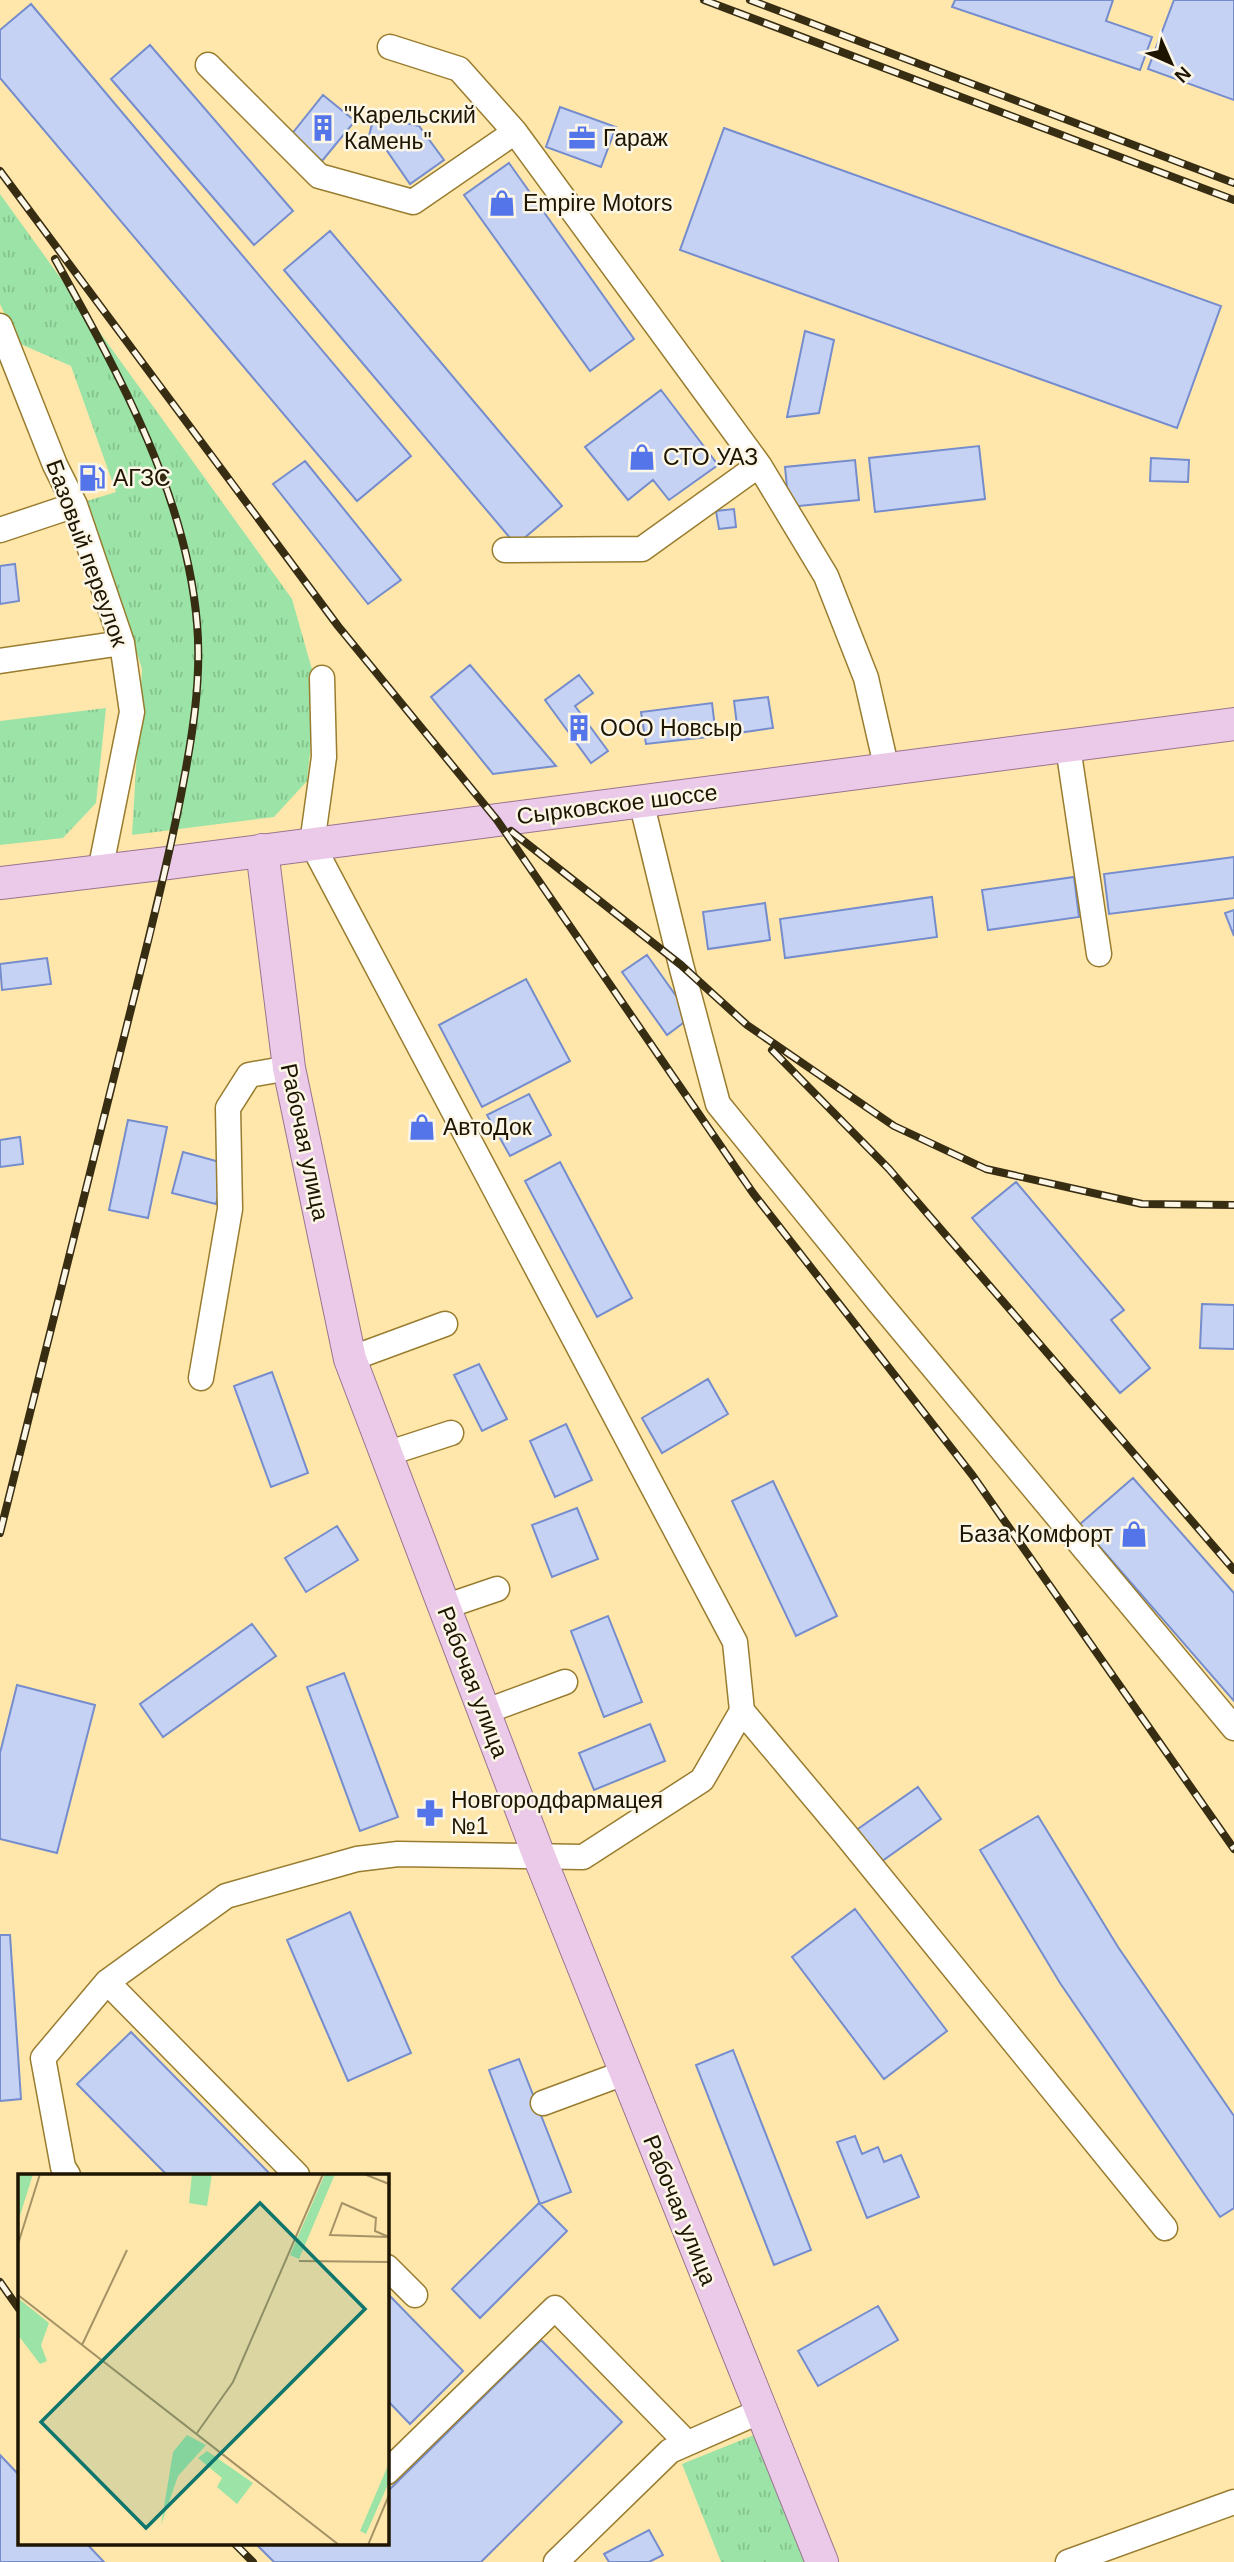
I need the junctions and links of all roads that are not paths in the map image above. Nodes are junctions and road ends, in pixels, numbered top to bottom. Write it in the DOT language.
graph roads {
  1 [pos="390,47"];
  2 [pos="208,65"];
  3 [pos="515,132"];
  4 [pos="0,326"];
  5 [pos="759,465"];
  6 [pos="75,505"];
  7 [pos="0,530"];
  8 [pos="505,550"];
  9 [pos="122,643"];
  10 [pos="0,661"];
  11 [pos="322,678"];
  12 [pos="1234,724"];
  13 [pos="1068,747"];
  14 [pos="887,770"];
  15 [pos="641,801"];
  16 [pos="312,844"];
  17 [pos="262,850"];
  18 [pos="100,871"];
  19 [pos="0,883"];
  20 [pos="1099,954"];
  21 [pos="289,1068"];
  22 [pos="445,1324"];
  23 [pos="350,1359"];
  24 [pos="201,1378"];
  25 [pos="451,1433"];
  26 [pos="386,1454"];
  27 [pos="497,1589"];
  28 [pos="444,1607"];
  29 [pos="565,1682"];
  30 [pos="484,1712"];
  31 [pos="742,1712"];
  32 [pos="1234,1728"];
  33 [pos="539,1856"];
  34 [pos="107,1982"];
  35 [pos="624,2073"];
  36 [pos="543,2103"];
  37 [pos="67,2174"];
  38 [pos="296,2174"];
  39 [pos="1165,2228"];
  40 [pos="388,2268"];
  41 [pos="415,2295"];
  42 [pos="761,2411"];
  43 [pos="679,2447"];
  44 [pos="388,2471"];
  45 [pos="1234,2502"];
  46 [pos="556,2562"];
  47 [pos="822,2562"];
  48 [pos="1068,2562"];
  1 -- 3 [label="street"];
  2 -- 3 [label="street"];
  3 -- 5 [label="street"];
  4 -- 6 [label="street, Базовый переулок"];
  5 -- 8 [label="street"];
  5 -- 14 [label="street"];
  6 -- 7 [label="street"];
  6 -- 9 [label="street, Базовый переулок"];
  9 -- 10 [label="street"];
  9 -- 18 [label="street, Базовый переулок"];
  11 -- 16 [label="street"];
  12 -- 13 [label="main road, Сырковское шоссе"];
  13 -- 14 [label="main road, Сырковское шоссе"];
  13 -- 20 [label="street"];
  14 -- 15 [label="main road, Сырковское шоссе"];
  15 -- 16 [label="main road, Сырковское шоссе"];
  15 -- 32 [label="street"];
  16 -- 17 [label="main road, Сырковское шоссе"];
  16 -- 31 [label="street"];
  17 -- 18 [label="main road, Сырковское шоссе"];
  17 -- 21 [label="main road, Рабочая улица"];
  18 -- 19 [label="main road, Сырковское шоссе"];
  21 -- 23 [label="main road, Рабочая улица"];
  21 -- 24 [label="street"];
  22 -- 23 [label="street"];
  23 -- 26 [label="main road, Рабочая улица"];
  25 -- 26 [label="street"];
  26 -- 28 [label="main road, Рабочая улица"];
  27 -- 28 [label="street"];
  28 -- 30 [label="main road, Рабочая улица"];
  29 -- 30 [label="street"];
  30 -- 33 [label="main road, Рабочая улица"];
  31 -- 33 [label="street"];
  31 -- 39 [label="street"];
  33 -- 34 [label="street"];
  33 -- 35 [label="main road, Рабочая улица"];
  34 -- 37 [label="street"];
  34 -- 38 [label="street"];
  35 -- 36 [label="street"];
  35 -- 42 [label="main road, Рабочая улица"];
  40 -- 41 [label="street"];
  42 -- 43 [label="street"];
  42 -- 47 [label="main road, Рабочая улица"];
  43 -- 44 [label="street"];
  43 -- 46 [label="street"];
  45 -- 48 [label="street"];
}
